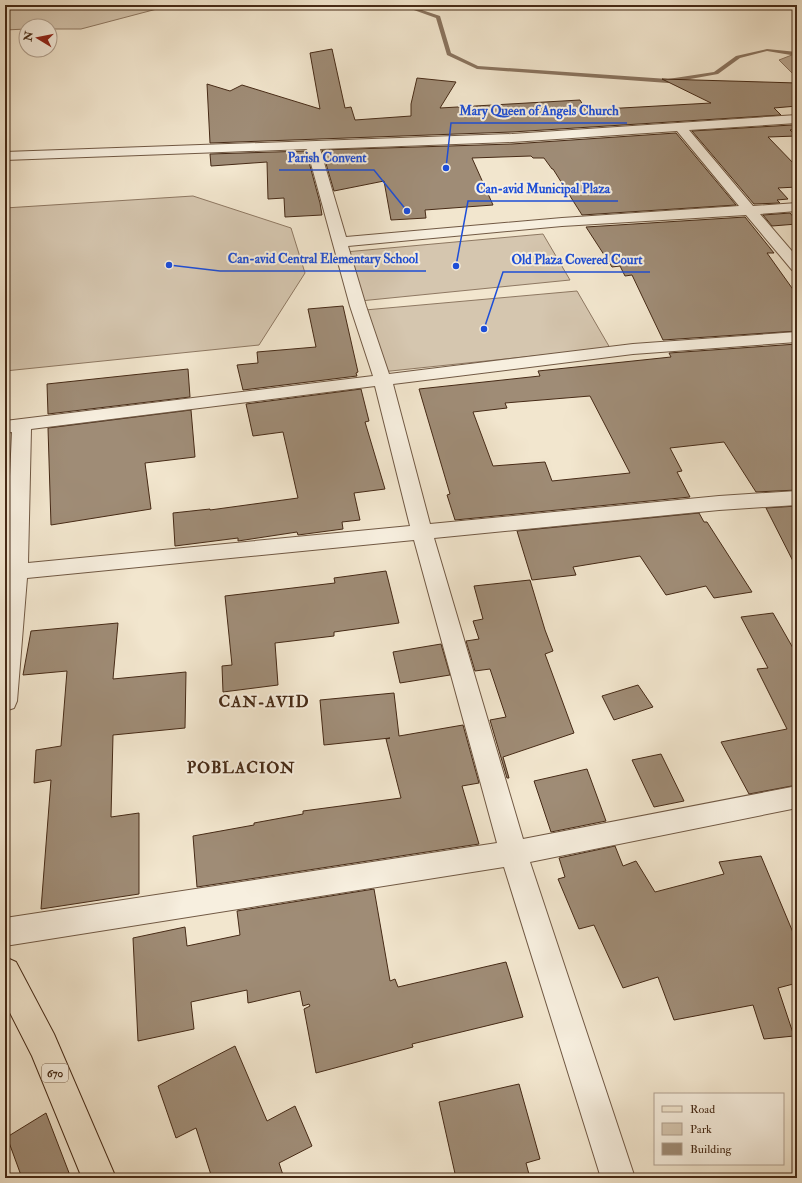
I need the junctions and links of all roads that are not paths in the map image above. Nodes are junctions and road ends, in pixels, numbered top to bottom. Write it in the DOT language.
graph roads {
  1 [pos="797,119"];
  2 [pos="681,128"];
  3 [pos="313,146"];
  4 [pos="5,156"];
  5 [pos="797,208"];
  6 [pos="750,210"];
  7 [pos="340,242"];
  8 [pos="797,267"];
  9 [pos="797,337"];
  10 [pos="383,381"];
  11 [pos="13,426"];
  12 [pos="797,498"];
  13 [pos="422,532"];
  14 [pos="11,573"];
  15 [pos="5,701"];
  16 [pos="797,797"];
  17 [pos="513,853"];
  18 [pos="5,932"];
  19 [pos="5,972"];
  20 [pos="99,1178"];
  21 [pos="618,1178"];
  1 -- 2 [label="street"];
  2 -- 3 [label="street"];
  2 -- 6 [label="street"];
  3 -- 4 [label="street"];
  3 -- 7 [label="street"];
  5 -- 6 [label="street"];
  6 -- 7 [label="street"];
  6 -- 8 [label="street"];
  7 -- 10 [label="street"];
  9 -- 10 [label="street"];
  10 -- 11 [label="street"];
  10 -- 13 [label="street"];
  11 -- 14 [label="street"];
  12 -- 13 [label="street"];
  13 -- 14 [label="street"];
  13 -- 17 [label="street"];
  14 -- 15 [label="street"];
  16 -- 17 [label="street"];
  17 -- 18 [label="street"];
  17 -- 21 [label="street"];
  19 -- 20 [label="main road, 670"];
}
